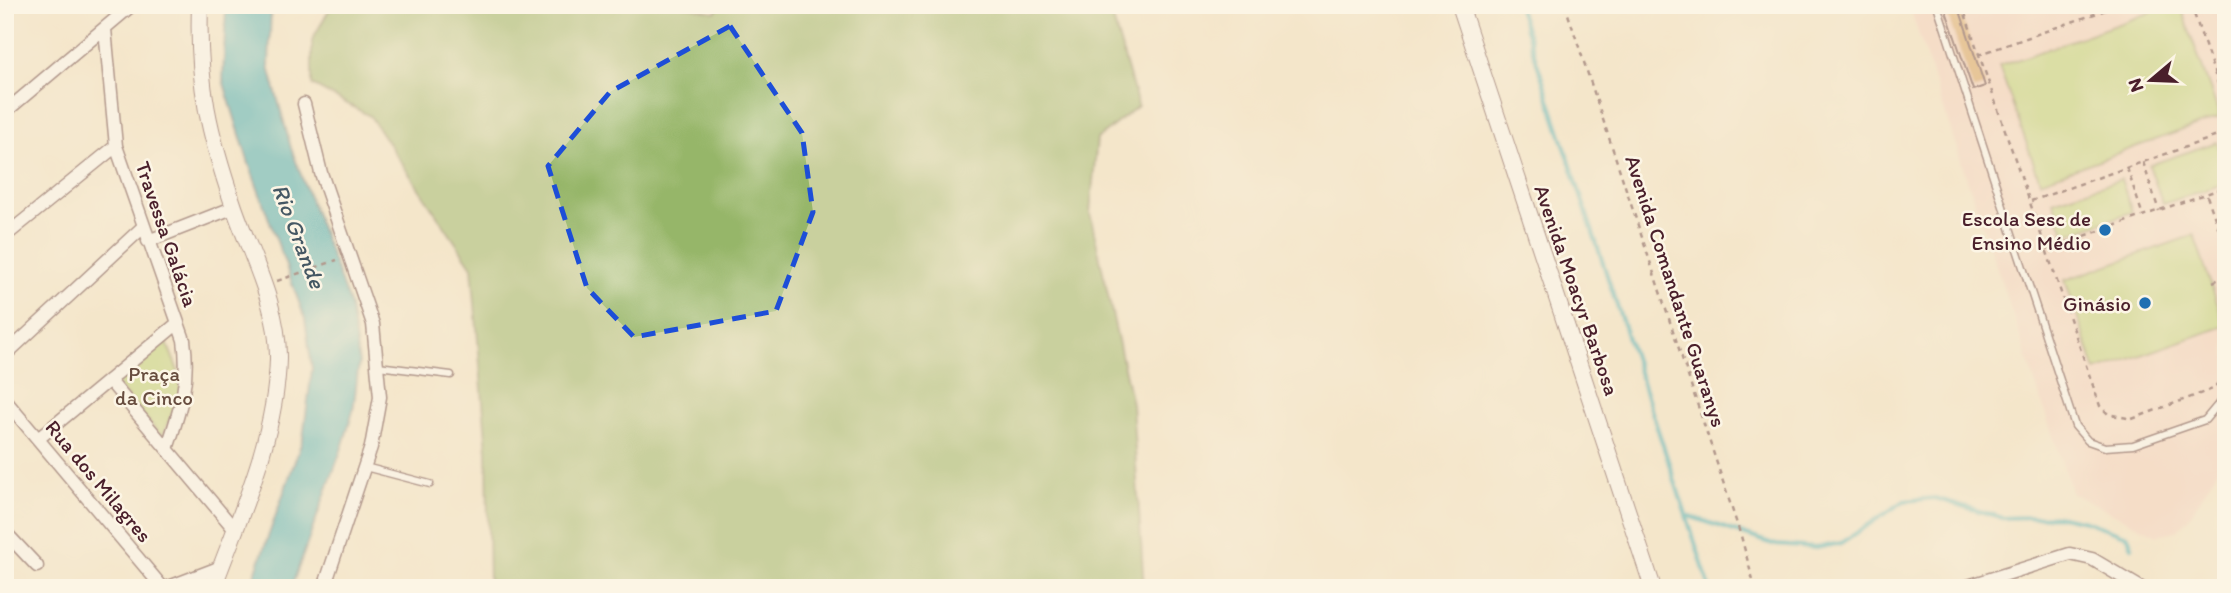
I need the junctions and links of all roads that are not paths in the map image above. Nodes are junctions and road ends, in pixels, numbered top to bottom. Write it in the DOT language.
graph roads {
  1 [pos="132,5"];
  2 [pos="200,5"];
  3 [pos="1460,5"];
  4 [pos="1937,5"];
  5 [pos="105,29"];
  6 [pos="304,104"];
  7 [pos="5,112"];
  8 [pos="117,146"];
  9 [pos="234,208"];
  10 [pos="143,227"];
  11 [pos="5,236"];
  12 [pos="148,241"];
  13 [pos="178,323"];
  14 [pos="5,355"];
  15 [pos="378,366"];
  16 [pos="451,375"];
  17 [pos="109,380"];
  18 [pos="2226,395"];
  19 [pos="5,400"];
  20 [pos="38,439"];
  21 [pos="167,449"];
  22 [pos="365,467"];
  23 [pos="430,484"];
  24 [pos="236,531"];
  25 [pos="5,532"];
  26 [pos="37,566"];
  27 [pos="221,567"];
  28 [pos="164,588"];
  29 [pos="213,588"];
  30 [pos="324,588"];
  31 [pos="1653,588"];
  32 [pos="1962,588"];
  33 [pos="2141,588"];
  1 -- 5 [label="street"];
  2 -- 9 [label="street"];
  3 -- 31 [label="street, Avenida Moacyr Barbosa"];
  4 -- 18 [label="lane"];
  5 -- 7 [label="street"];
  5 -- 8 [label="street, Travessa Galácia"];
  6 -- 15 [label="street"];
  8 -- 10 [label="street, Travessa Galácia"];
  8 -- 11 [label="street"];
  9 -- 12 [label="street"];
  9 -- 24 [label="street"];
  10 -- 12 [label="street, Travessa Galácia"];
  10 -- 14 [label="street"];
  12 -- 13 [label="street, Travessa Galácia"];
  13 -- 17 [label="street"];
  13 -- 21 [label="street, Travessa Galácia"];
  15 -- 16 [label="lane"];
  15 -- 22 [label="street"];
  17 -- 20 [label="street"];
  17 -- 21 [label="street"];
  19 -- 20 [label="street, Rua dos Milagres"];
  20 -- 28 [label="street, Rua dos Milagres"];
  21 -- 24 [label="street"];
  22 -- 23 [label="lane"];
  22 -- 30 [label="street"];
  24 -- 27 [label="street"];
  25 -- 26 [label="street"];
  27 -- 28 [label="street"];
  27 -- 29 [label="street"];
  32 -- 33 [label="street"];
}
